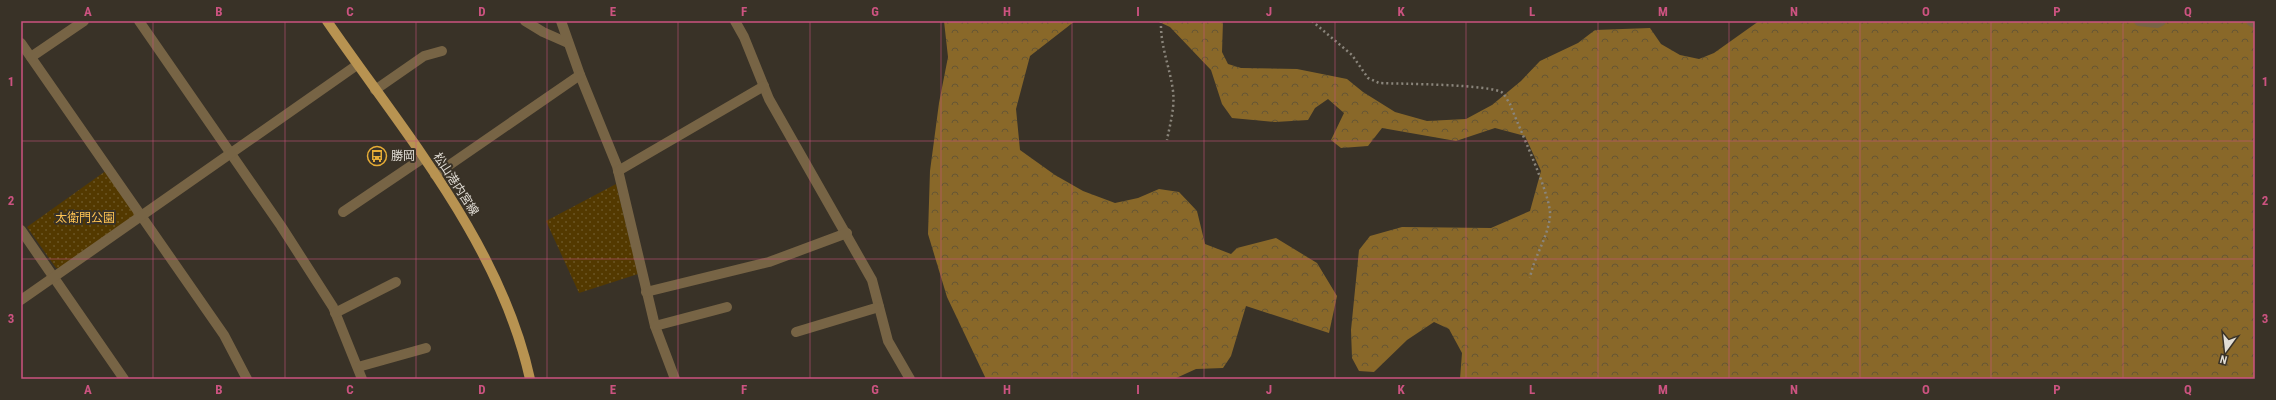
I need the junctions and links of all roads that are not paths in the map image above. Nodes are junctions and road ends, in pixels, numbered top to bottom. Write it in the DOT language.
graph roads {
  1 [pos="84,21"];
  2 [pos="138,21"];
  3 [pos="327,21"];
  4 [pos="525,21"];
  5 [pos="561,21"];
  6 [pos="735,21"];
  7 [pos="2139,21"];
  8 [pos="2161,21"];
  9 [pos="2251,21"];
  10 [pos="2255,23"];
  11 [pos="21,43"];
  12 [pos="568,43"];
  13 [pos="442,51"];
  14 [pos="31,57"];
  15 [pos="357,65"];
  16 [pos="580,75"];
  17 [pos="764,86"];
  18 [pos="375,90"];
  19 [pos="231,154"];
  20 [pos="423,158"];
  21 [pos="618,171"];
  22 [pos="435,175"];
  23 [pos="343,212"];
  24 [pos="140,216"];
  25 [pos="21,230"];
  26 [pos="847,233"];
  27 [pos="53,278"];
  28 [pos="396,282"];
  29 [pos="646,292"];
  30 [pos="21,300"];
  31 [pos="879,306"];
  32 [pos="728,307"];
  33 [pos="335,313"];
  34 [pos="655,326"];
  35 [pos="796,332"];
  36 [pos="426,348"];
  37 [pos="358,367"];
  38 [pos="124,379"];
  39 [pos="247,379"];
  40 [pos="362,379"];
  41 [pos="530,379"];
  42 [pos="675,379"];
  43 [pos="910,379"];
  1 -- 14 [label="street"];
  2 -- 19 [label="street"];
  3 -- 15 [label="main road, 松山港内宮線"];
  4 -- 12 [label="street"];
  5 -- 12 [label="street"];
  6 -- 17 [label="street"];
  7 -- 8 [label="street"];
  9 -- 10 [label="street"];
  11 -- 14 [label="street"];
  12 -- 16 [label="street"];
  13 -- 18 [label="street"];
  14 -- 24 [label="street"];
  15 -- 18 [label="main road, 松山港内宮線"];
  15 -- 19 [label="street"];
  16 -- 21 [label="street"];
  16 -- 22 [label="street"];
  17 -- 21 [label="street"];
  17 -- 26 [label="street"];
  18 -- 20 [label="main road, 松山港内宮線"];
  19 -- 24 [label="street"];
  19 -- 33 [label="street"];
  20 -- 22 [label="main road, 松山港内宮線"];
  20 -- 23 [label="street"];
  21 -- 29 [label="street"];
  22 -- 41 [label="main road, 松山港内宮線"];
  24 -- 27 [label="street"];
  24 -- 39 [label="street"];
  25 -- 27 [label="street"];
  26 -- 29 [label="street"];
  26 -- 31 [label="street"];
  27 -- 30 [label="street"];
  27 -- 38 [label="street"];
  28 -- 33 [label="street"];
  29 -- 34 [label="street"];
  31 -- 35 [label="street"];
  31 -- 43 [label="street"];
  32 -- 34 [label="street"];
  33 -- 37 [label="street"];
  34 -- 42 [label="street"];
  36 -- 37 [label="street"];
  37 -- 40 [label="street"];
}
